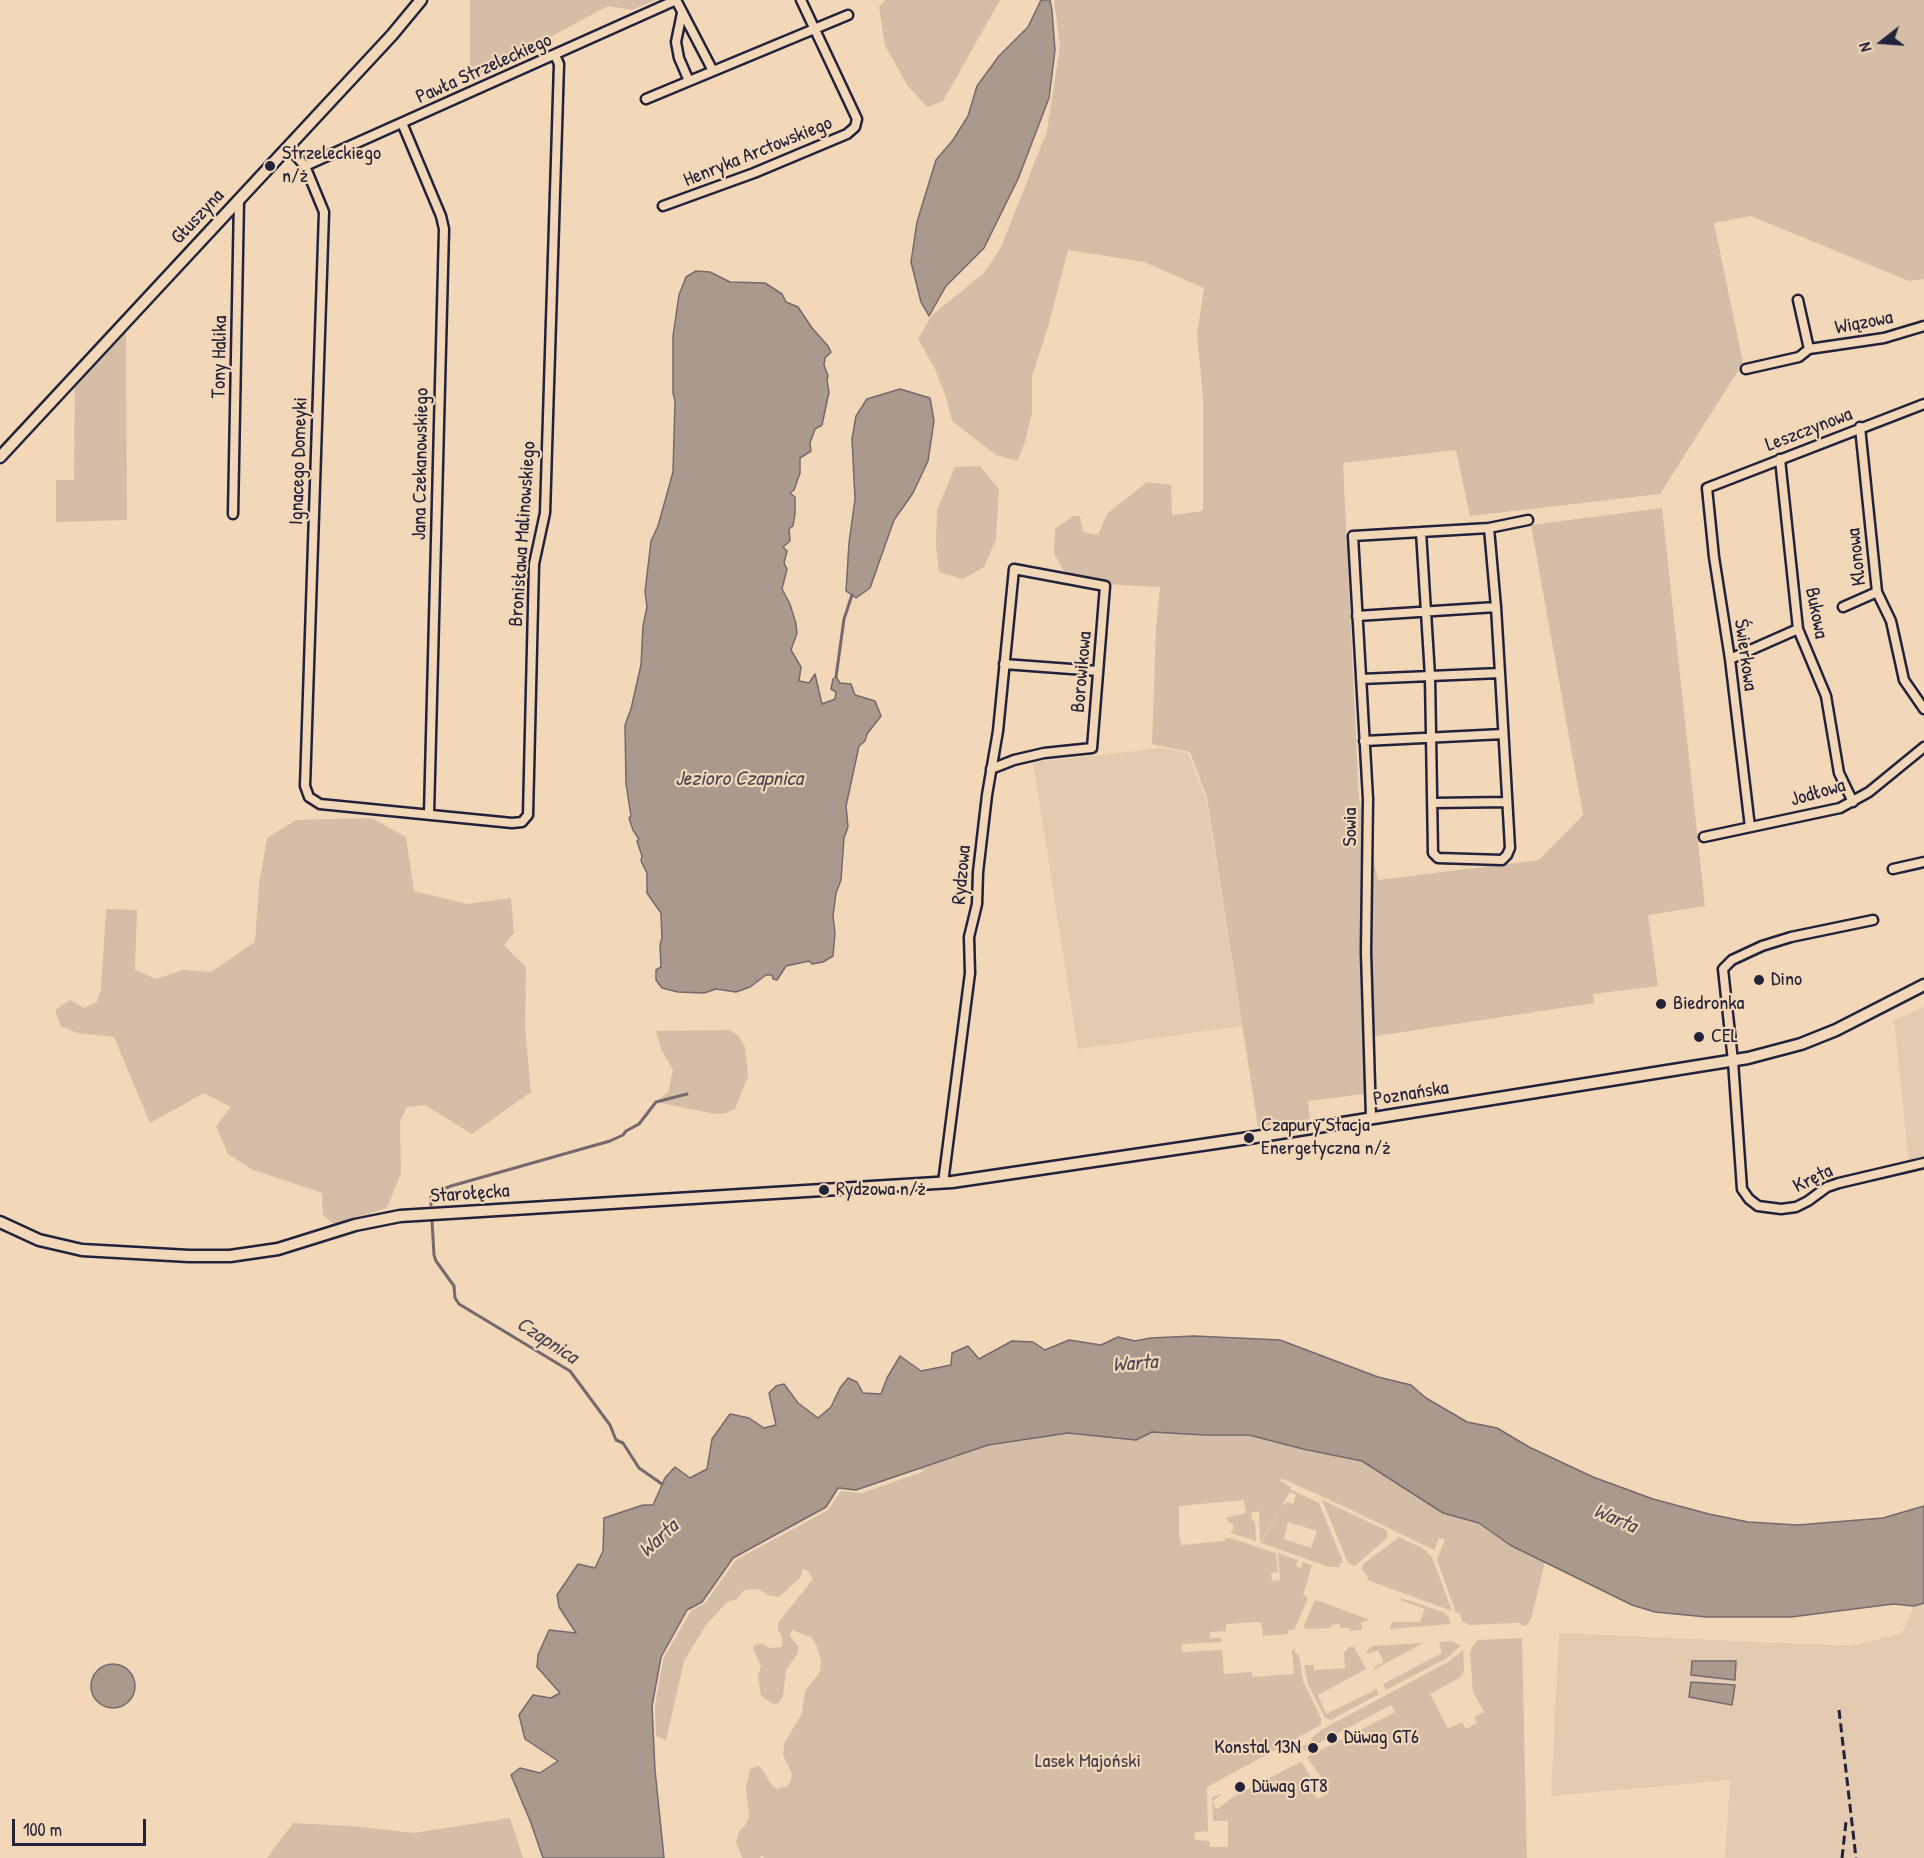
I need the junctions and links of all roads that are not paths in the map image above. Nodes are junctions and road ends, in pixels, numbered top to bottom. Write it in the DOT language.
graph roads {
  1 [pos="421,0"];
  2 [pos="676,0"];
  3 [pos="801,0"];
  4 [pos="682,12"];
  5 [pos="848,15"];
  6 [pos="814,28"];
  7 [pos="555,55"];
  8 [pos="713,71"];
  9 [pos="689,81"];
  10 [pos="646,99"];
  11 [pos="402,123"];
  12 [pos="288,147"];
  13 [pos="305,166"];
  14 [pos="239,200"];
  15 [pos="663,206"];
  16 [pos="1798,300"];
  17 [pos="1924,326"];
  18 [pos="1809,349"];
  19 [pos="1746,369"];
  20 [pos="1924,404"];
  21 [pos="1860,427"];
  22 [pos="0,457"];
  23 [pos="1780,459"];
  24 [pos="1707,488"];
  25 [pos="233,514"];
  26 [pos="1528,520"];
  27 [pos="1489,528"];
  28 [pos="1421,532"];
  29 [pos="1014,569"];
  30 [pos="1877,592"];
  31 [pos="1496,607"];
  32 [pos="1843,607"];
  33 [pos="1426,612"];
  34 [pos="1357,616"];
  35 [pos="1798,629"];
  36 [pos="1730,659"];
  37 [pos="1004,664"];
  38 [pos="1098,671"];
  39 [pos="1500,673"];
  40 [pos="1430,676"];
  41 [pos="1360,679"];
  42 [pos="1924,709"];
  43 [pos="1503,734"];
  44 [pos="1431,738"];
  45 [pos="1364,741"];
  46 [pos="1924,747"];
  47 [pos="991,769"];
  48 [pos="305,786"];
  49 [pos="1507,802"];
  50 [pos="1853,802"];
  51 [pos="1432,803"];
  52 [pos="429,814"];
  53 [pos="1750,827"];
  54 [pos="1704,837"];
  55 [pos="1924,862"];
  56 [pos="1893,869"];
  57 [pos="1874,920"];
  58 [pos="1924,986"];
  59 [pos="1733,1061"];
  60 [pos="1371,1118"];
  61 [pos="1924,1163"];
  62 [pos="947,1182"];
  63 [pos="0,1222"];
  1 -- 12 [label="street, Głuszyna"];
  2 -- 4 [label="street"];
  2 -- 7 [label="street, Pawła Strzeleckiego"];
  3 -- 6 [label="street"];
  4 -- 8 [label="street"];
  4 -- 9 [label="street"];
  5 -- 6 [label="street"];
  6 -- 8 [label="street"];
  6 -- 15 [label="street, Henryka Arctowskiego"];
  7 -- 11 [label="street, Pawła Strzeleckiego"];
  7 -- 52 [label="street, Bronisława Malinowskiego"];
  8 -- 9 [label="street"];
  9 -- 10 [label="street"];
  11 -- 13 [label="street, Pawła Strzeleckiego"];
  11 -- 52 [label="street, Jana Czekanowskiego"];
  12 -- 13 [label="street, Ignacego Domeyki"];
  12 -- 14 [label="street, Głuszyna"];
  13 -- 48 [label="street, Ignacego Domeyki"];
  14 -- 22 [label="street, Głuszyna"];
  14 -- 25 [label="street, Tony Halika"];
  16 -- 18 [label="street"];
  17 -- 18 [label="street, Wiązowa"];
  18 -- 19 [label="street, Wiązowa"];
  20 -- 21 [label="street, Leszczynowa"];
  21 -- 23 [label="street, Leszczynowa"];
  21 -- 30 [label="street, Klonowa"];
  23 -- 24 [label="street, Leszczynowa"];
  23 -- 35 [label="street, Bukowa"];
  24 -- 36 [label="street, Świerkowa"];
  26 -- 27 [label="street"];
  27 -- 28 [label="street"];
  27 -- 31 [label="street"];
  28 -- 33 [label="street"];
  28 -- 34 [label="street, Sowia"];
  29 -- 37 [label="street, Rydzowa"];
  29 -- 38 [label="street, Borowikowa"];
  30 -- 32 [label="street"];
  30 -- 42 [label="street, Klonowa"];
  31 -- 33 [label="street"];
  31 -- 39 [label="street"];
  33 -- 34 [label="street"];
  33 -- 40 [label="street"];
  34 -- 41 [label="street, Sowia"];
  35 -- 36 [label="street"];
  35 -- 50 [label="street, Bukowa"];
  36 -- 53 [label="street, Świerkowa"];
  37 -- 38 [label="street"];
  37 -- 47 [label="street, Rydzowa"];
  38 -- 47 [label="street, Borowikowa"];
  39 -- 40 [label="street"];
  39 -- 43 [label="street"];
  40 -- 41 [label="street"];
  40 -- 44 [label="street"];
  41 -- 45 [label="street, Sowia"];
  43 -- 44 [label="street"];
  43 -- 49 [label="street"];
  44 -- 45 [label="street"];
  44 -- 51 [label="street"];
  45 -- 60 [label="street, Sowia"];
  46 -- 50 [label="street, Jodłowa"];
  47 -- 62 [label="street, Rydzowa"];
  48 -- 52 [label="street, Bronisława Malinowskiego"];
  49 -- 51 [label="street"];
  49 -- 51 [label="street"];
  50 -- 53 [label="street, Jodłowa"];
  53 -- 54 [label="street, Jodłowa"];
  55 -- 56 [label="street"];
  57 -- 59 [label="street"];
  58 -- 59 [label="street, Poznańska"];
  59 -- 60 [label="street, Poznańska"];
  59 -- 61 [label="street, Kręta"];
  60 -- 62 [label="street, Poznańska"];
  62 -- 63 [label="street, Starołęcka"];
}
